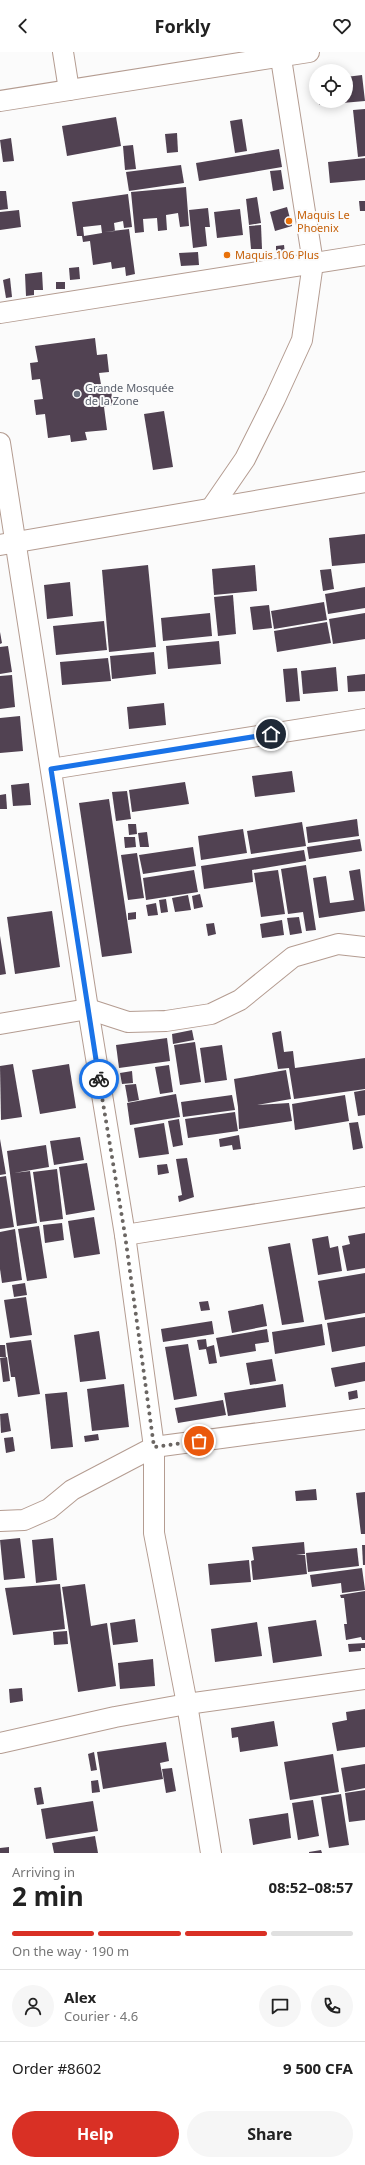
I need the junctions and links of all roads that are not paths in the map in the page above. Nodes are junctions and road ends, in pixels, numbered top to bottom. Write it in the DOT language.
graph roads {
  1 [pos="62,52"];
  2 [pos="309,52"];
  3 [pos="280,54"];
  4 [pos="69,90"];
  5 [pos="0,101"];
  6 [pos="365,255"];
  7 [pos="313,263"];
  8 [pos="0,313"];
  9 [pos="0,443"];
  10 [pos="365,482"];
  11 [pos="212,507"];
  12 [pos="8,544"];
  13 [pos="365,719"];
  14 [pos="51,769"];
  15 [pos="365,948"];
  16 [pos="88,1009"];
  17 [pos="0,1024"];
  18 [pos="365,1197"];
  19 [pos="125,1235"];
  20 [pos="365,1419"];
  21 [pos="154,1447"];
  22 [pos="0,1521"];
  23 [pos="365,1679"];
  24 [pos="187,1704"];
  25 [pos="0,1743"];
  26 [pos="211,1853"];
  1 -- 4 [label="street"];
  2 -- 3 [label="street"];
  3 -- 4 [label="street"];
  3 -- 7 [label="street"];
  4 -- 5 [label="street"];
  6 -- 7 [label="street"];
  7 -- 8 [label="street"];
  7 -- 11 [label="street"];
  9 -- 12 [label="street"];
  10 -- 11 [label="street"];
  11 -- 12 [label="street"];
  12 -- 14 [label="street"];
  13 -- 14 [label="street"];
  14 -- 16 [label="street"];
  15 -- 16 [label="street"];
  16 -- 17 [label="street"];
  16 -- 19 [label="street"];
  18 -- 19 [label="street"];
  19 -- 21 [label="street"];
  20 -- 21 [label="street"];
  21 -- 22 [label="street"];
  21 -- 24 [label="street"];
  23 -- 24 [label="street"];
  24 -- 25 [label="street"];
  24 -- 26 [label="street"];
}
